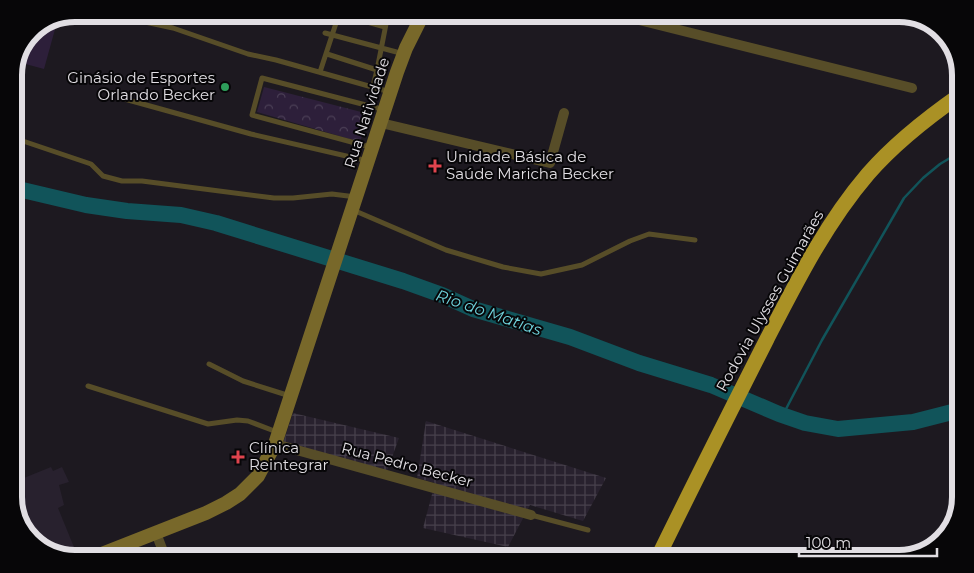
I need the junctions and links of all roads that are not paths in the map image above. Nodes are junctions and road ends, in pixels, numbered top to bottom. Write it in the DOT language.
graph roads {
  1 [pos="145,22"];
  2 [pos="337,22"];
  3 [pos="367,22"];
  4 [pos="386,22"];
  5 [pos="419,22"];
  6 [pos="647,22"];
  7 [pos="385,27"];
  8 [pos="324,33"];
  9 [pos="333,35"];
  10 [pos="382,48"];
  11 [pos="326,54"];
  12 [pos="404,54"];
  13 [pos="377,70"];
  14 [pos="320,72"];
  15 [pos="372,86"];
  16 [pos="912,88"];
  17 [pos="391,92"];
  18 [pos="121,98"];
  19 [pos="951,101"];
  20 [pos="564,113"];
  21 [pos="383,117"];
  22 [pos="23,141"];
  23 [pos="373,147"];
  24 [pos="368,161"];
  25 [pos="354,204"];
  26 [pos="695,240"];
  27 [pos="208,364"];
  28 [pos="88,386"];
  29 [pos="291,396"];
  30 [pos="277,438"];
  31 [pos="531,515"];
  32 [pos="588,530"];
  33 [pos="156,533"];
  34 [pos="112,550"];
  35 [pos="163,550"];
  36 [pos="661,550"];
  1 -- 14 [label="lane"];
  2 -- 9 [label="lane"];
  3 -- 7 [label="lane"];
  4 -- 7 [label="lane"];
  5 -- 12 [label="main road, Rua Natividade"];
  6 -- 16 [label="street"];
  7 -- 10 [label="lane"];
  8 -- 9 [label="lane"];
  9 -- 10 [label="lane"];
  9 -- 11 [label="lane"];
  10 -- 12 [label="lane"];
  10 -- 13 [label="lane"];
  11 -- 13 [label="lane"];
  11 -- 14 [label="lane"];
  12 -- 17 [label="main road, Rua Natividade"];
  13 -- 15 [label="lane"];
  14 -- 15 [label="lane"];
  15 -- 17 [label="lane"];
  17 -- 21 [label="main road, Rua Natividade"];
  18 -- 24 [label="lane"];
  19 -- 36 [label="highway, Rodovia Ulysses Guimarães"];
  20 -- 21 [label="street"];
  21 -- 23 [label="main road, Rua Natividade"];
  21 -- 23 [label="lane"];
  22 -- 25 [label="lane"];
  23 -- 24 [label="main road, Rua Natividade"];
  24 -- 25 [label="main road, Rua Natividade"];
  25 -- 26 [label="lane"];
  25 -- 29 [label="main road, Rua Natividade"];
  27 -- 29 [label="lane"];
  28 -- 30 [label="lane"];
  29 -- 30 [label="main road, Rua Natividade"];
  30 -- 31 [label="street, Rua Pedro Becker"];
  30 -- 33 [label="main road, Rua Natividade"];
  31 -- 32 [label="lane"];
  33 -- 34 [label="main road, Rua Natividade"];
  33 -- 35 [label="street"];
}
